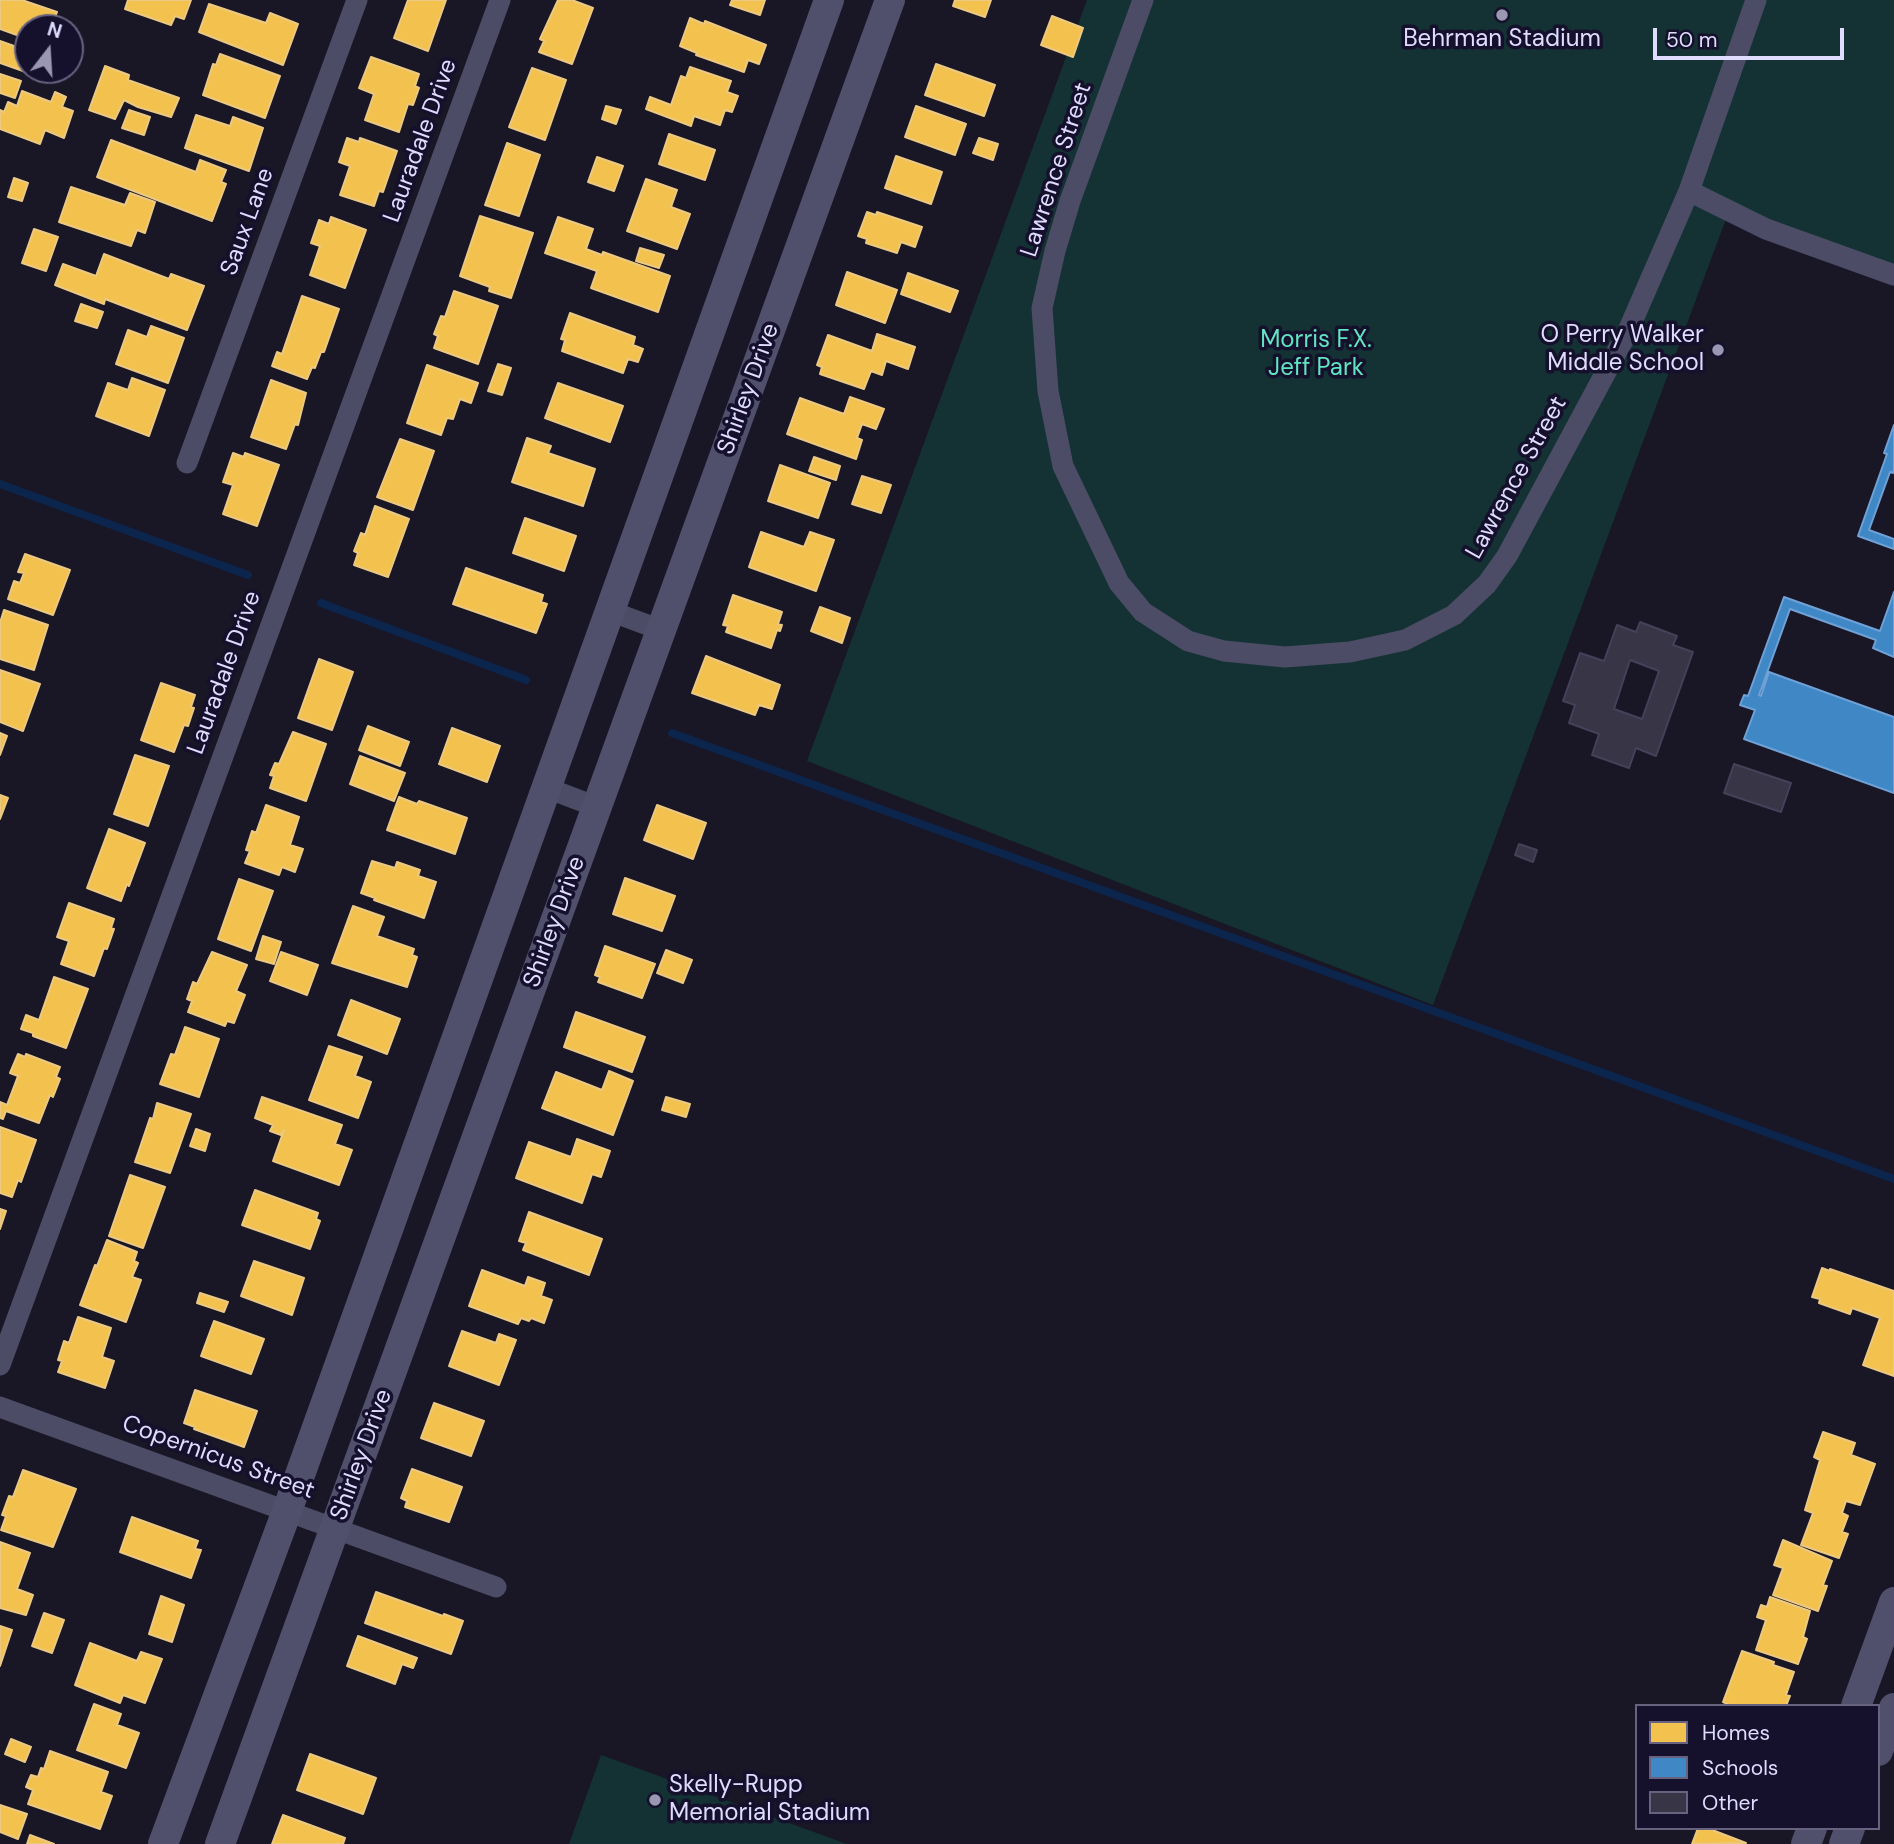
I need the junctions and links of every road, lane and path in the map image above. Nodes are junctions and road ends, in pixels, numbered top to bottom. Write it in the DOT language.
graph roads {
  1 [pos="357,0"];
  2 [pos="500,0"];
  3 [pos="829,0"];
  4 [pos="890,0"];
  5 [pos="1143,0"];
  6 [pos="1756,0"];
  7 [pos="1689,191"];
  8 [pos="1894,275"];
  9 [pos="187,463"];
  10 [pos="610,611"];
  11 [pos="661,630"];
  12 [pos="547,788"];
  13 [pos="597,807"];
  14 [pos="0,1365"];
  15 [pos="0,1407"];
  16 [pos="287,1511"];
  17 [pos="335,1529"];
  18 [pos="496,1587"];
  19 [pos="1894,1602"];
  20 [pos="1886,1651"];
  21 [pos="1857,1704"];
  22 [pos="1894,1708"];
  23 [pos="1880,1746"];
  24 [pos="163,1844"];
  25 [pos="220,1844"];
  1 -- 9 [label="street, Saux Lane"];
  2 -- 14 [label="street, Lauradale Drive"];
  3 -- 10 [label="street, Shirley Drive"];
  4 -- 11 [label="street, Shirley Drive"];
  5 -- 7 [label="street, Lawrence Street"];
  6 -- 7 [label="street, Lawrence Street"];
  7 -- 8 [label="street"];
  10 -- 11 [label="street"];
  10 -- 12 [label="street, Shirley Drive"];
  11 -- 13 [label="street, Shirley Drive"];
  12 -- 13 [label="street"];
  12 -- 16 [label="street, Shirley Drive"];
  13 -- 17 [label="street, Shirley Drive"];
  15 -- 16 [label="street, Copernicus Street"];
  16 -- 17 [label="street, Copernicus Street"];
  16 -- 24 [label="street, Shirley Drive"];
  17 -- 18 [label="street, Copernicus Street"];
  17 -- 25 [label="street, Shirley Drive"];
  19 -- 20 [label="street"];
  20 -- 21 [label="street"];
  22 -- 23 [label="street"];
}
